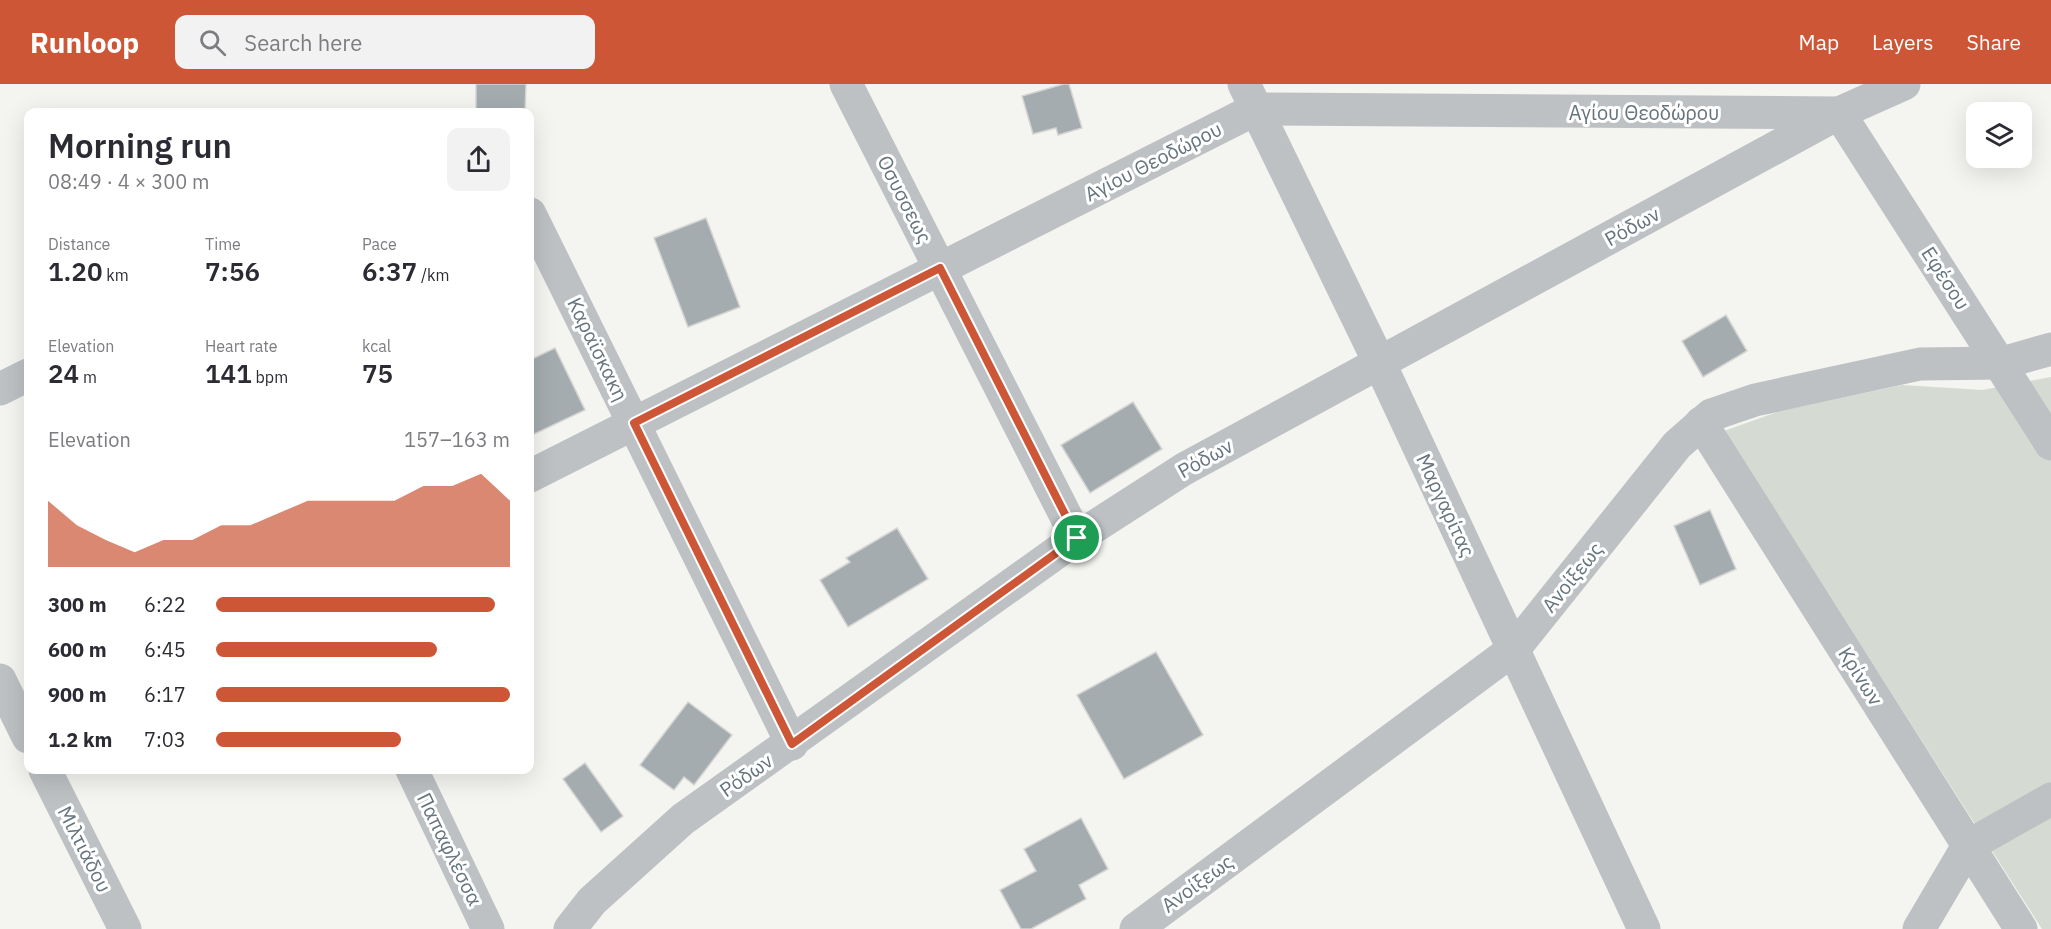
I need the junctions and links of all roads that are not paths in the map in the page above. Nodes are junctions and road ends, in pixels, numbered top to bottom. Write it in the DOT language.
graph roads {
  1 [pos="846,84"];
  2 [pos="1904,84"];
  3 [pos="1250,97"];
  4 [pos="1839,113"];
  5 [pos="534,222"];
  6 [pos="940,268"];
  7 [pos="2051,349"];
  8 [pos="2002,363"];
  9 [pos="1380,364"];
  10 [pos="2051,375"];
  11 [pos="24,377"];
  12 [pos="0,389"];
  13 [pos="634,423"];
  14 [pos="1701,423"];
  15 [pos="2051,444"];
  16 [pos="534,474"];
  17 [pos="1077,538"];
  18 [pos="1514,649"];
  19 [pos="0,680"];
  20 [pos="21,735"];
  21 [pos="792,744"];
  22 [pos="47,774"];
  23 [pos="414,774"];
  24 [pos="2051,799"];
  25 [pos="1968,846"];
  26 [pos="125,929"];
  27 [pos="488,929"];
  28 [pos="570,929"];
  29 [pos="1136,929"];
  30 [pos="1644,929"];
  31 [pos="1919,929"];
  32 [pos="2021,929"];
  1 -- 6 [label="street, Οσυσσεως"];
  2 -- 4 [label="street, Ρόδων"];
  3 -- 4 [label="street, Αγίου Θεοδώρου"];
  3 -- 6 [label="street, Αγίου Θεοδώρου"];
  3 -- 9 [label="street, Μαργαρίτας"];
  4 -- 8 [label="street, Εφέσου"];
  4 -- 9 [label="street, Ρόδων"];
  5 -- 13 [label="street, Καραϊσκακη"];
  6 -- 13 [label="street, Αγίου Θεοδώρου"];
  6 -- 17 [label="street, Οσυσσεως"];
  7 -- 8 [label="street, Ανοίξεως"];
  8 -- 10 [label="street"];
  8 -- 14 [label="street, Ανοίξεως"];
  8 -- 15 [label="street, Εφέσου"];
  9 -- 17 [label="street, Ρόδων"];
  9 -- 18 [label="street, Μαργαρίτας"];
  11 -- 12 [label="street"];
  13 -- 16 [label="street, Αγίου Θεοδώρου"];
  13 -- 21 [label="street, Καραϊσκακη"];
  14 -- 18 [label="street, Ανοίξεως"];
  14 -- 25 [label="street, Κρίνων"];
  17 -- 21 [label="street, Ρόδων"];
  18 -- 29 [label="street, Ανοίξεως"];
  18 -- 30 [label="street, Μαργαρίτας"];
  19 -- 20 [label="street"];
  21 -- 28 [label="street, Ρόδων"];
  22 -- 26 [label="street, Μιλτιάδου"];
  23 -- 27 [label="street, Παπαφλέσσα"];
  24 -- 25 [label="street"];
  25 -- 31 [label="street"];
  25 -- 32 [label="street, Κρίνων"];
}
